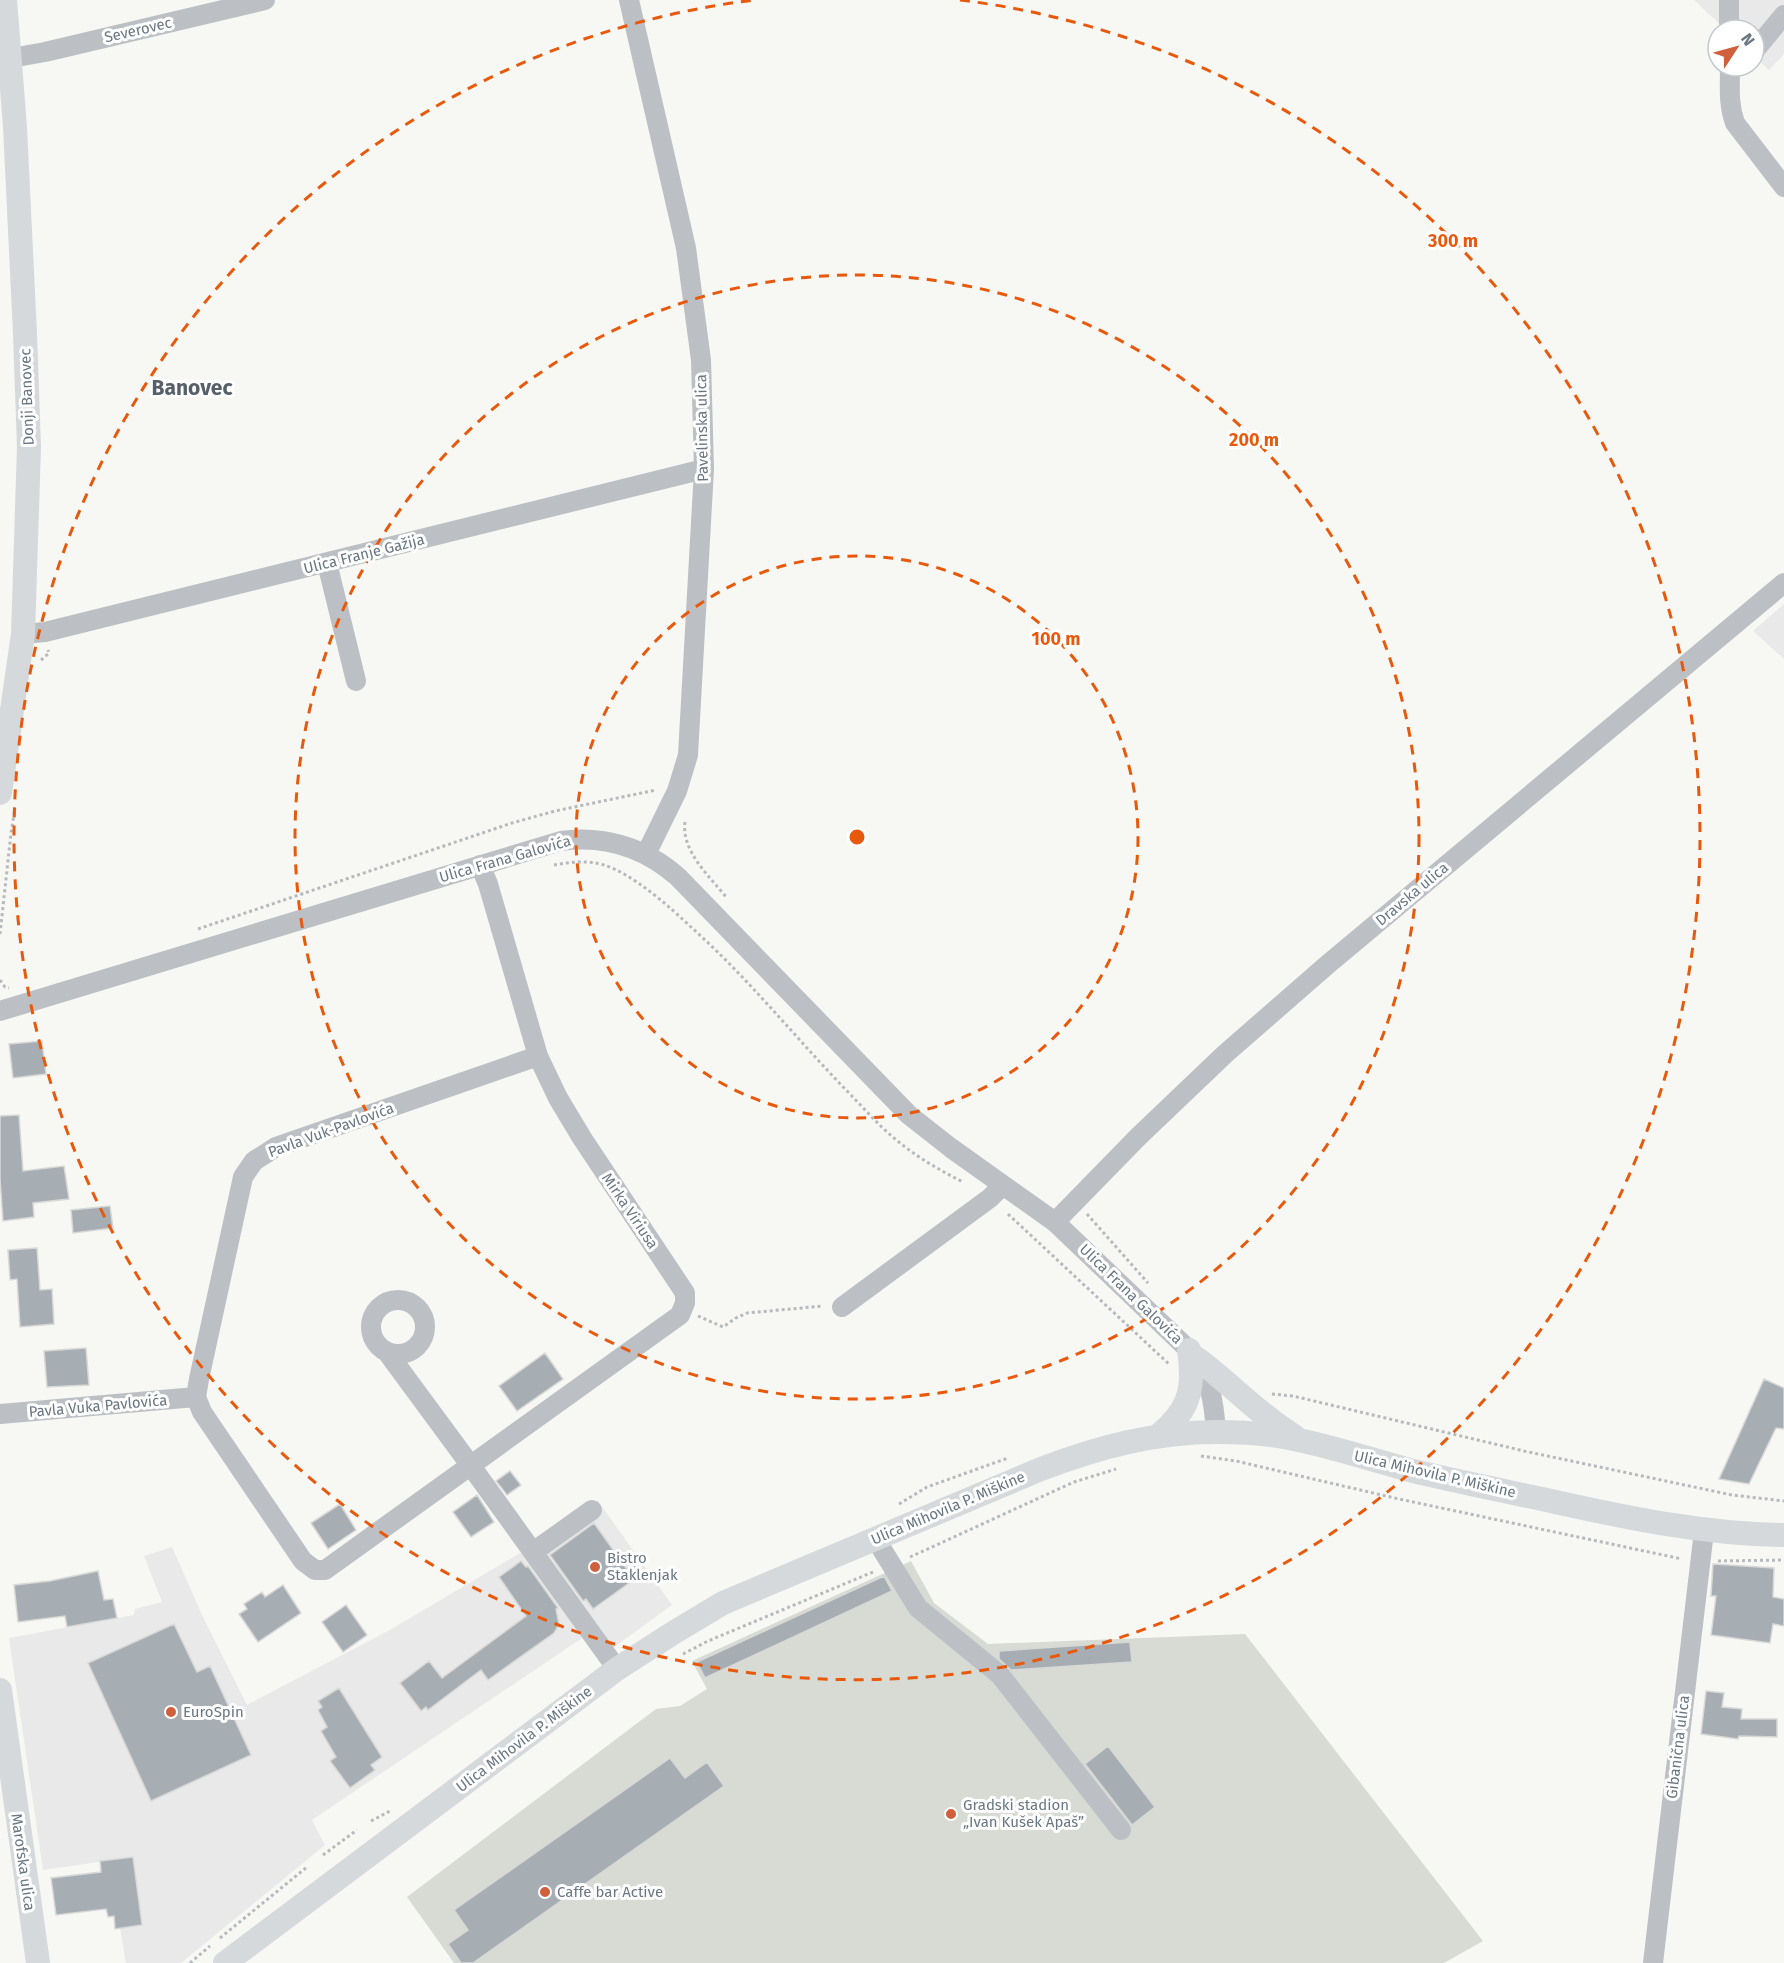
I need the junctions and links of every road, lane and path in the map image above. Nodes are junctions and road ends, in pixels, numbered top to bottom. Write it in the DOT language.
graph roads {
  1 [pos="5,0"];
  2 [pos="265,0"];
  3 [pos="629,0"];
  4 [pos="1729,0"];
  5 [pos="1784,15"];
  6 [pos="1729,18"];
  7 [pos="1766,37"];
  8 [pos="10,58"];
  9 [pos="1732,78"];
  10 [pos="1784,187"];
  11 [pos="704,469"];
  12 [pos="327,563"];
  13 [pos="1784,583"];
  14 [pos="23,634"];
  15 [pos="356,681"];
  16 [pos="664,788"];
  17 [pos="8,797"];
  18 [pos="685,820"];
  19 [pos="646,854"];
  20 [pos="480,865"];
  21 [pos="551,865"];
  22 [pos="730,902"];
  23 [pos="198,929"];
  24 [pos="0,934"];
  25 [pos="0,980"];
  26 [pos="14,989"];
  27 [pos="0,1011"];
  28 [pos="538,1056"];
  29 [pos="963,1182"];
  30 [pos="1003,1185"];
  31 [pos="1005,1211"];
  32 [pos="1055,1222"];
  33 [pos="842,1307"];
  34 [pos="695,1314"];
  35 [pos="387,1352"];
  36 [pos="1193,1354"];
  37 [pos="1173,1368"];
  38 [pos="196,1397"];
  39 [pos="1247,1399"];
  40 [pos="0,1414"];
  41 [pos="1216,1432"];
  42 [pos="1159,1436"];
  43 [pos="1301,1440"];
  44 [pos="1198,1455"];
  45 [pos="1012,1456"];
  46 [pos="471,1466"];
  47 [pos="1121,1467"];
  48 [pos="1784,1502"];
  49 [pos="592,1509"];
  50 [pos="894,1509"];
  51 [pos="1704,1531"];
  52 [pos="1784,1535"];
  53 [pos="875,1538"];
  54 [pos="533,1552"];
  55 [pos="1701,1560"];
  56 [pos="1784,1560"];
  57 [pos="891,1565"];
  58 [pos="676,1658"];
  59 [pos="617,1669"];
  60 [pos="0,1690"];
  61 [pos="395,1809"];
  62 [pos="371,1821"];
  63 [pos="357,1830"];
  64 [pos="1121,1830"];
  65 [pos="323,1855"];
  66 [pos="307,1867"];
  67 [pos="38,1963"];
  68 [pos="190,1963"];
  69 [pos="225,1963"];
  70 [pos="1653,1963"];
  1 -- 8 [label="main road, Donji Banovec"];
  2 -- 8 [label="street, Severovec"];
  3 -- 11 [label="street, Pavelinska ulica"];
  4 -- 6 [label="street"];
  5 -- 7 [label="street"];
  8 -- 14 [label="main road, Donji Banovec"];
  9 -- 10 [label="street"];
  11 -- 12 [label="street, Ulica Franje Gažija"];
  11 -- 19 [label="street, Pavelinska ulica"];
  12 -- 14 [label="street, Ulica Franje Gažija"];
  12 -- 15 [label="street"];
  13 -- 32 [label="street, Dravska ulica"];
  14 -- 17 [label="main road, Donji Banovec"];
  16 -- 23 [label="path"];
  17 -- 24 [label="path"];
  18 -- 22 [label="path"];
  19 -- 20 [label="street, Ulica Frana Galovića"];
  19 -- 30 [label="street, Ulica Frana Galovića"];
  20 -- 27 [label="street, Ulica Frana Galovića"];
  20 -- 28 [label="street, Mirka Viriusa"];
  21 -- 29 [label="path"];
  25 -- 26 [label="path"];
  28 -- 38 [label="street, Pavla Vuk-Pavlovića"];
  28 -- 46 [label="street, Mirka Viriusa"];
  30 -- 32 [label="street, Ulica Frana Galovića"];
  30 -- 33 [label="street"];
  31 -- 37 [label="path"];
  32 -- 36 [label="street, Ulica Frana Galovića"];
  33 -- 34 [label="path"];
  35 -- 46 [label="street"];
  36 -- 39 [label="main road"];
  36 -- 41 [label="street, Ulica Frana Galovića"];
  36 -- 42 [label="main road"];
  38 -- 40 [label="street, Pavla Vuka Pavlovića"];
  38 -- 46 [label="street, Mirka Viriusa"];
  39 -- 43 [label="main road"];
  39 -- 48 [label="path"];
  41 -- 42 [label="main road, Ulica Mihovila P. Miškine"];
  41 -- 43 [label="main road, Ulica Mihovila P. Miškine"];
  42 -- 53 [label="main road, Ulica Mihovila P. Miškine"];
  43 -- 51 [label="main road, Ulica Mihovila P. Miškine"];
  44 -- 55 [label="path"];
  45 -- 50 [label="path"];
  46 -- 54 [label="street"];
  47 -- 57 [label="path"];
  49 -- 54 [label="street"];
  51 -- 52 [label="main road, Ulica Mihovila P. Miškine"];
  51 -- 55 [label="street, Gibanična ulica"];
  53 -- 57 [label="street"];
  53 -- 59 [label="main road, Ulica Mihovila P. Miškine"];
  54 -- 59 [label="street"];
  55 -- 56 [label="path"];
  55 -- 70 [label="street, Gibanična ulica"];
  57 -- 58 [label="path"];
  57 -- 64 [label="street"];
  59 -- 69 [label="main road, Ulica Mihovila P. Miškine"];
  60 -- 67 [label="main road, Marofska ulica"];
  61 -- 62 [label="path"];
  63 -- 65 [label="path"];
  66 -- 68 [label="path"];
}
